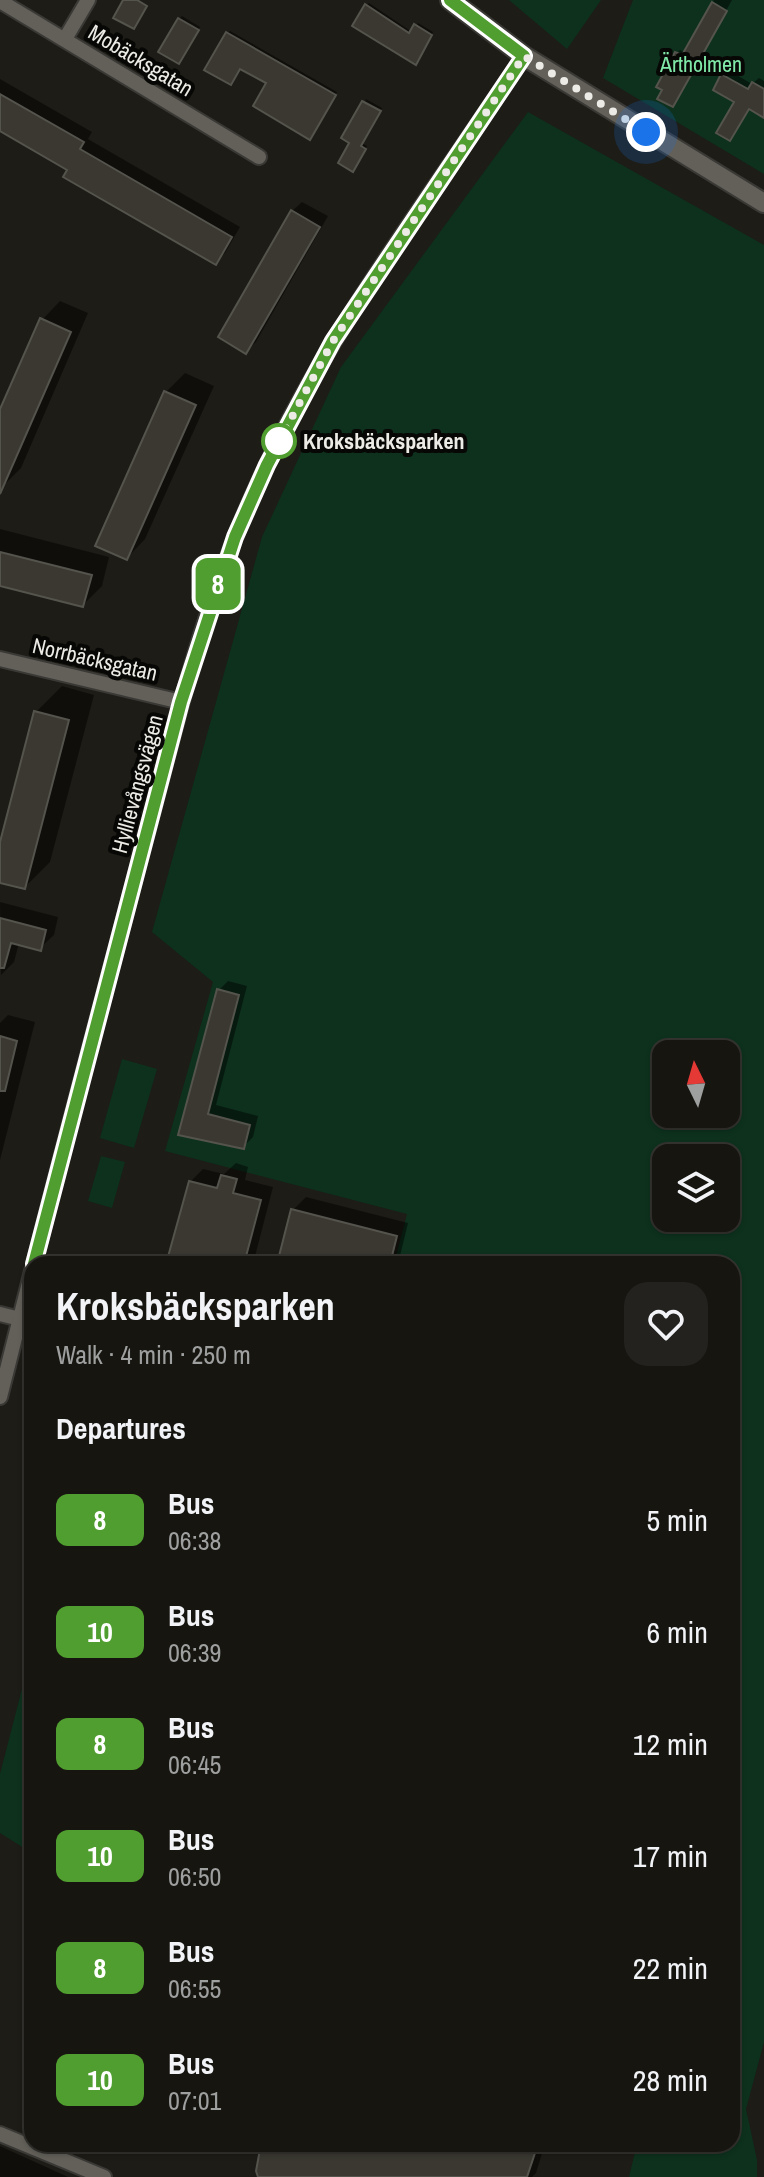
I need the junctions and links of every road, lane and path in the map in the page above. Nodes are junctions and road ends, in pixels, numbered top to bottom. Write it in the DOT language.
graph roads {
  1 [pos="88,0"];
  2 [pos="450,0"];
  3 [pos="0,1"];
  4 [pos="65,39"];
  5 [pos="524,56"];
  6 [pos="259,157"];
  7 [pos="764,203"];
  8 [pos="0,659"];
  9 [pos="181,702"];
  10 [pos="36,1256"];
  11 [pos="24,1303"];
  12 [pos="0,1314"];
  13 [pos="20,1319"];
  14 [pos="0,1397"];
  15 [pos="0,2134"];
  16 [pos="24,2144"];
  17 [pos="44,2152"];
  18 [pos="104,2177"];
  1 -- 4 [label="street"];
  2 -- 5 [label="street"];
  3 -- 4 [label="street, Mobäcksgatan"];
  4 -- 6 [label="street, Mobäcksgatan"];
  5 -- 7 [label="street"];
  5 -- 9 [label="street, Hyllievångsvägen"];
  8 -- 9 [label="street, Norrbäcksgatan"];
  9 -- 10 [label="street, Hyllievångsvägen"];
  11 -- 13 [label="street"];
  12 -- 13 [label="street"];
  13 -- 14 [label="street"];
  15 -- 16 [label="street"];
  17 -- 18 [label="street"];
}
